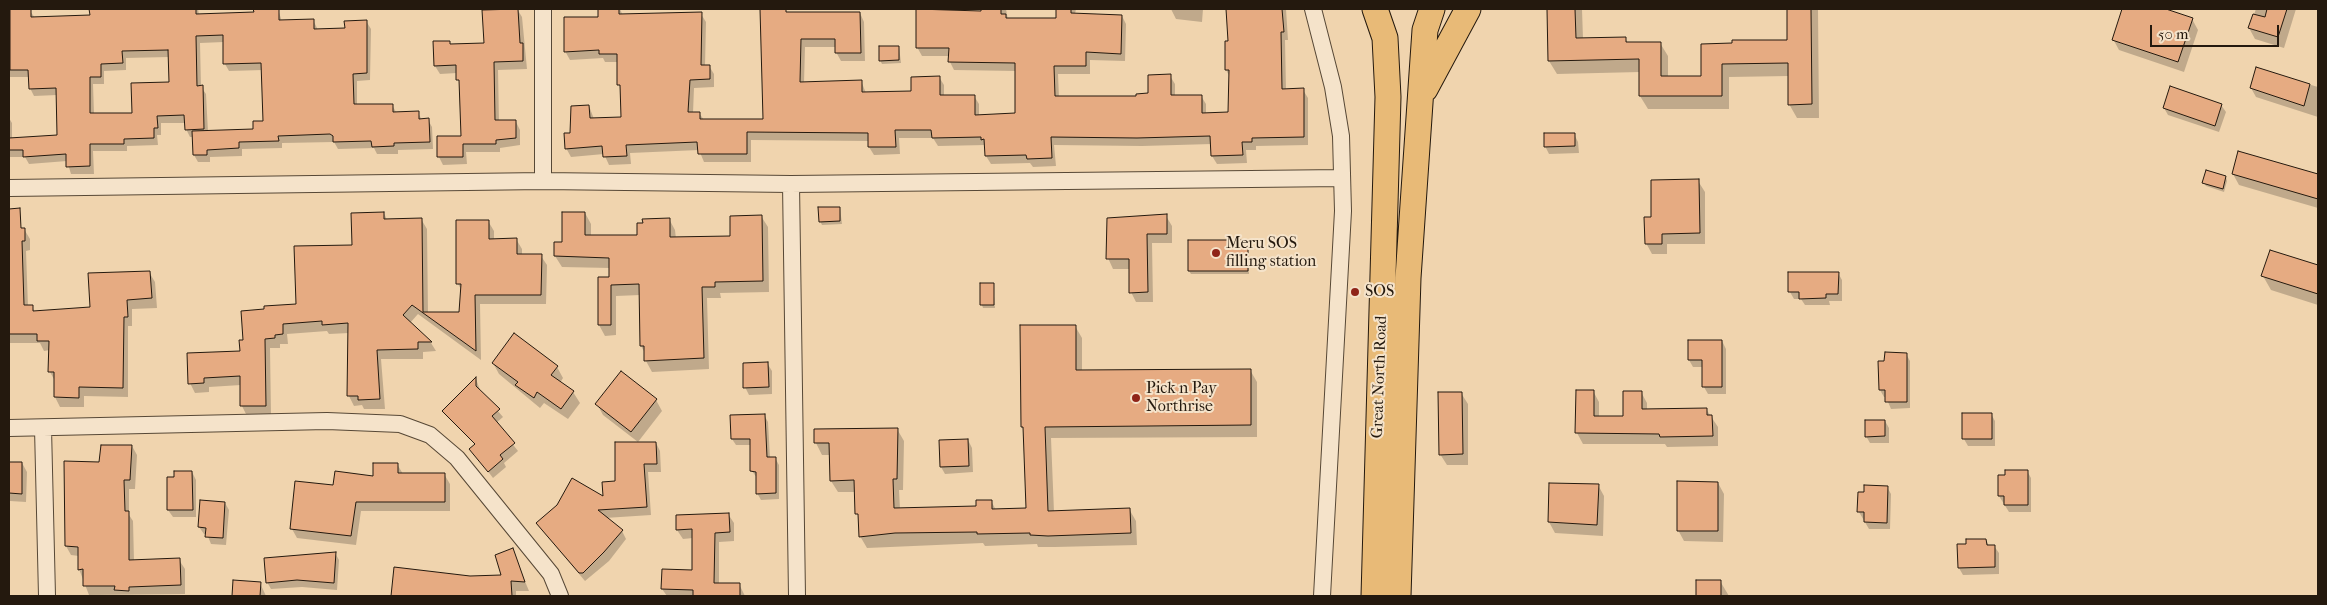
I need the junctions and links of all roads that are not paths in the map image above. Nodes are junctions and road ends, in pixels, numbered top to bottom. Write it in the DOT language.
graph roads {
  1 [pos="543,9"];
  2 [pos="1312,9"];
  3 [pos="1375,9"];
  4 [pos="1432,9"];
  5 [pos="1468,9"];
  6 [pos="1422,96"];
  7 [pos="1342,178"];
  8 [pos="543,181"];
  9 [pos="791,184"];
  10 [pos="9,188"];
  11 [pos="9,428"];
  12 [pos="42,428"];
  13 [pos="47,596"];
  14 [pos="560,596"];
  15 [pos="796,596"];
  16 [pos="1322,596"];
  17 [pos="1374,596"];
  18 [pos="1398,596"];
  1 -- 8 [label="street"];
  2 -- 7 [label="street"];
  3 -- 17 [label="main road, Great North Road"];
  4 -- 6 [label="main road, Great North Road"];
  5 -- 6 [label="main road"];
  6 -- 18 [label="main road, Great North Road"];
  7 -- 9 [label="street"];
  7 -- 16 [label="street"];
  8 -- 9 [label="street"];
  8 -- 10 [label="street"];
  9 -- 15 [label="street"];
  11 -- 12 [label="street"];
  12 -- 13 [label="street"];
  12 -- 14 [label="street"];
}
